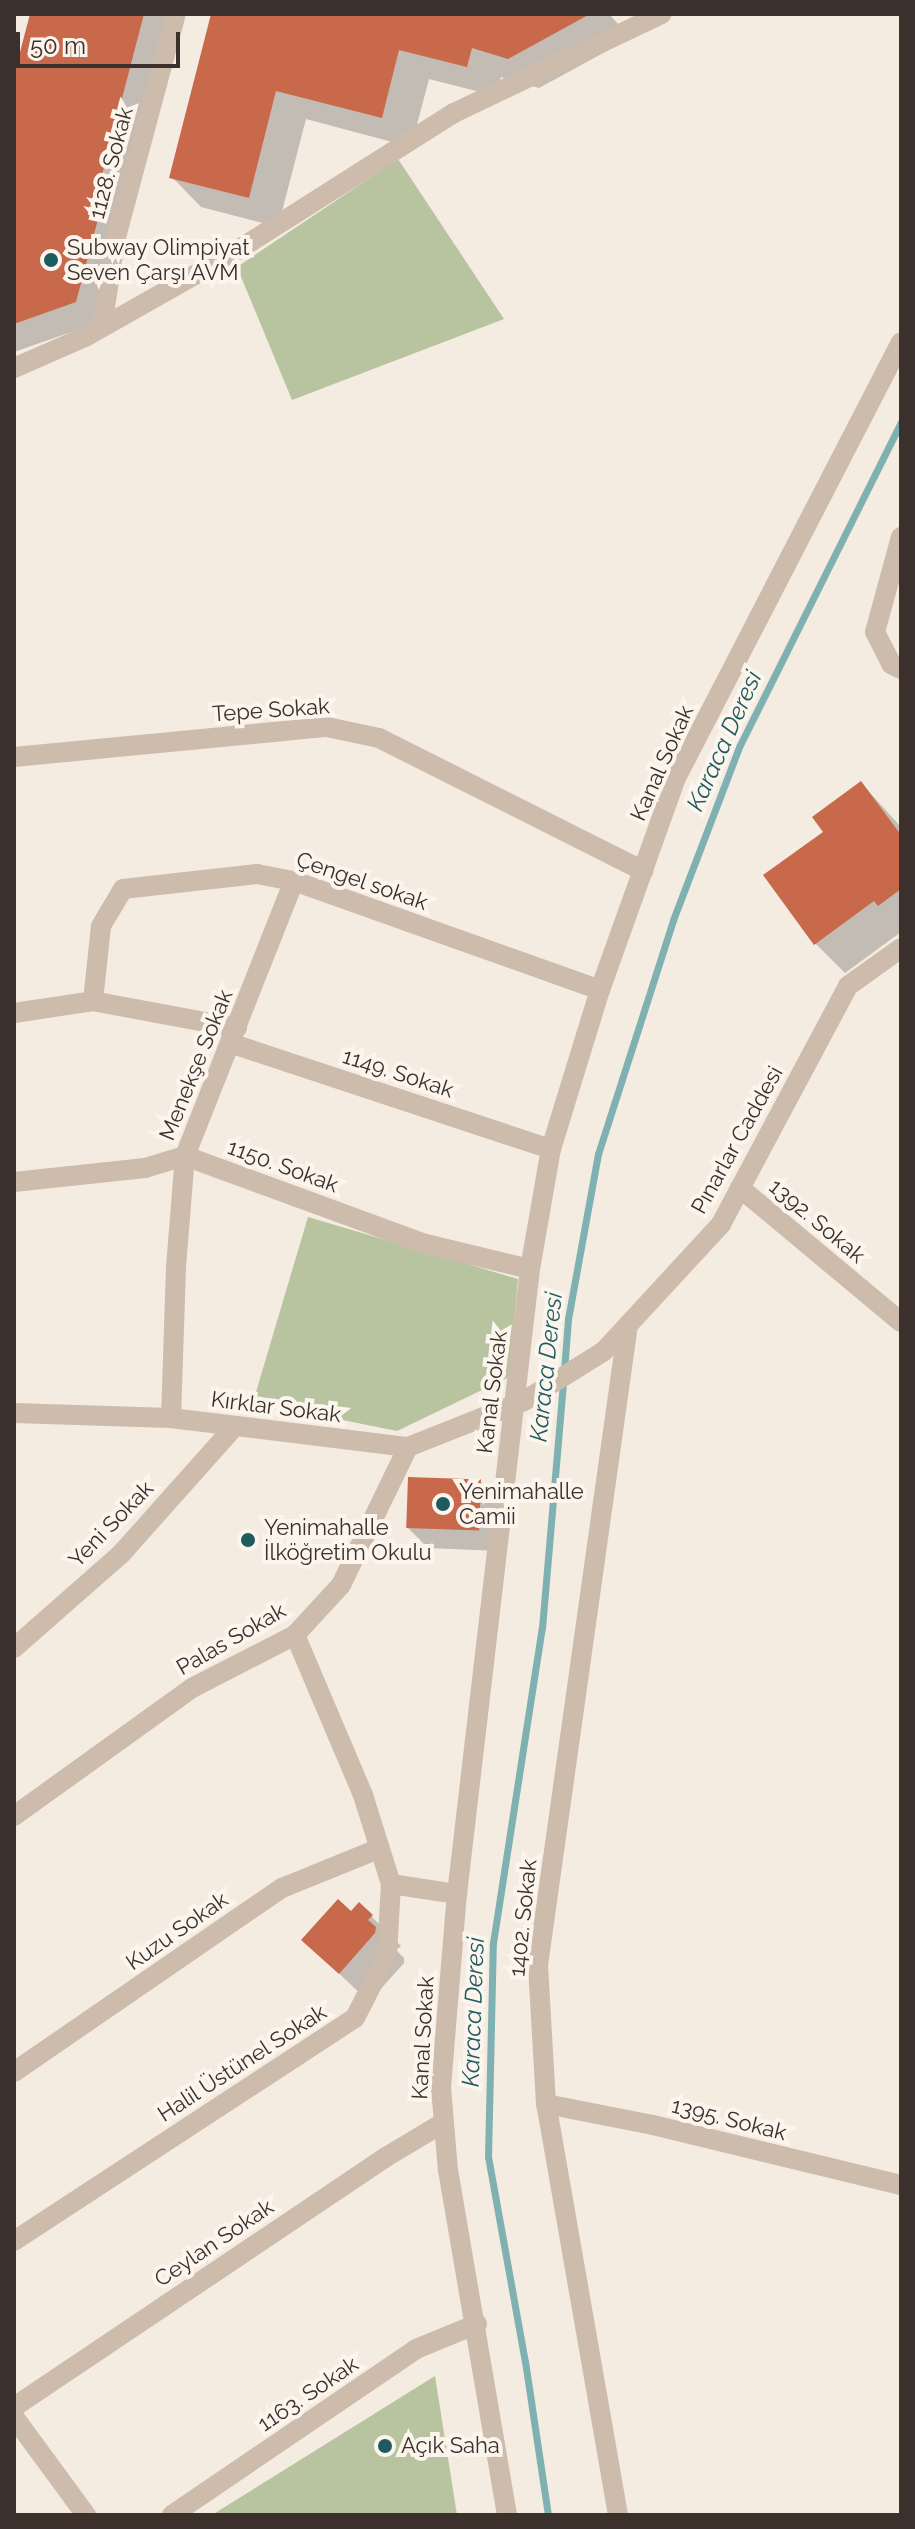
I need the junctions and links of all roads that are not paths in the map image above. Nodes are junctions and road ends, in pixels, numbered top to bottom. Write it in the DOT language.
graph roads {
  1 [pos="176,14"];
  2 [pos="662,14"];
  3 [pos="102,327"];
  4 [pos="901,343"];
  5 [pos="14,368"];
  6 [pos="901,537"];
  7 [pos="901,669"];
  8 [pos="14,757"];
  9 [pos="643,871"];
  10 [pos="294,881"];
  11 [pos="901,948"];
  12 [pos="600,990"];
  13 [pos="93,1001"];
  14 [pos="14,1013"];
  15 [pos="233,1036"];
  16 [pos="551,1149"];
  17 [pos="185,1156"];
  18 [pos="14,1182"];
  19 [pos="740,1188"];
  20 [pos="530,1269"];
  21 [pos="901,1322"];
  22 [pos="628,1325"];
  23 [pos="519,1402"];
  24 [pos="14,1413"];
  25 [pos="171,1418"];
  26 [pos="235,1426"];
  27 [pos="408,1447"];
  28 [pos="295,1635"];
  29 [pos="14,1648"];
  30 [pos="14,1816"];
  31 [pos="378,1849"];
  32 [pos="391,1884"];
  33 [pos="457,1894"];
  34 [pos="14,2072"];
  35 [pos="546,2104"];
  36 [pos="443,2123"];
  37 [pos="901,2185"];
  38 [pos="14,2241"];
  39 [pos="477,2324"];
  40 [pos="14,2407"];
  41 [pos="14,2417"];
  42 [pos="86,2515"];
  43 [pos="172,2515"];
  44 [pos="507,2515"];
  45 [pos="618,2515"];
  1 -- 3 [label="street, 1128. Sokak"];
  2 -- 3 [label="street"];
  3 -- 5 [label="street"];
  4 -- 9 [label="street, Kanal Sokak"];
  6 -- 7 [label="street"];
  8 -- 9 [label="street, Tepe Sokak"];
  9 -- 12 [label="street, Kanal Sokak"];
  10 -- 12 [label="street, Çengel sokak"];
  10 -- 13 [label="street, Çengel sokak"];
  10 -- 15 [label="street, Menekşe Sokak"];
  11 -- 19 [label="street, Pınarlar Caddesi"];
  12 -- 16 [label="street, Kanal Sokak"];
  13 -- 14 [label="street"];
  13 -- 15 [label="street"];
  15 -- 16 [label="street, 1149. Sokak"];
  15 -- 17 [label="street, Menekşe Sokak"];
  16 -- 20 [label="street, Kanal Sokak"];
  17 -- 18 [label="street"];
  17 -- 20 [label="street, 1150. Sokak"];
  17 -- 25 [label="street, Menekşe Sokak"];
  19 -- 21 [label="street, 1392. Sokak"];
  19 -- 22 [label="street, Pınarlar Caddesi"];
  20 -- 23 [label="street, Kanal Sokak"];
  22 -- 23 [label="street, Pınarlar Caddesi"];
  22 -- 35 [label="street, 1402. Sokak"];
  23 -- 27 [label="street, Kırklar Sokak"];
  23 -- 33 [label="street, Kanal Sokak"];
  24 -- 25 [label="street, Kırklar Sokak"];
  25 -- 26 [label="street, Kırklar Sokak"];
  26 -- 27 [label="street, Kırklar Sokak"];
  26 -- 29 [label="street, Yeni Sokak"];
  27 -- 28 [label="street, Palas Sokak"];
  28 -- 30 [label="street, Palas Sokak"];
  28 -- 31 [label="street, Halil Üstünel Sokak"];
  31 -- 32 [label="street, Halil Üstünel Sokak"];
  31 -- 34 [label="street, Kuzu Sokak"];
  32 -- 33 [label="street"];
  32 -- 38 [label="street, Halil Üstünel Sokak"];
  33 -- 36 [label="street, Kanal Sokak"];
  35 -- 37 [label="street, 1395. Sokak"];
  35 -- 45 [label="street, 1402. Sokak"];
  36 -- 39 [label="street, Kanal Sokak"];
  36 -- 40 [label="street, Ceylan Sokak"];
  39 -- 43 [label="street, 1163. Sokak"];
  39 -- 44 [label="street, Kanal Sokak"];
  41 -- 42 [label="street"];
}
